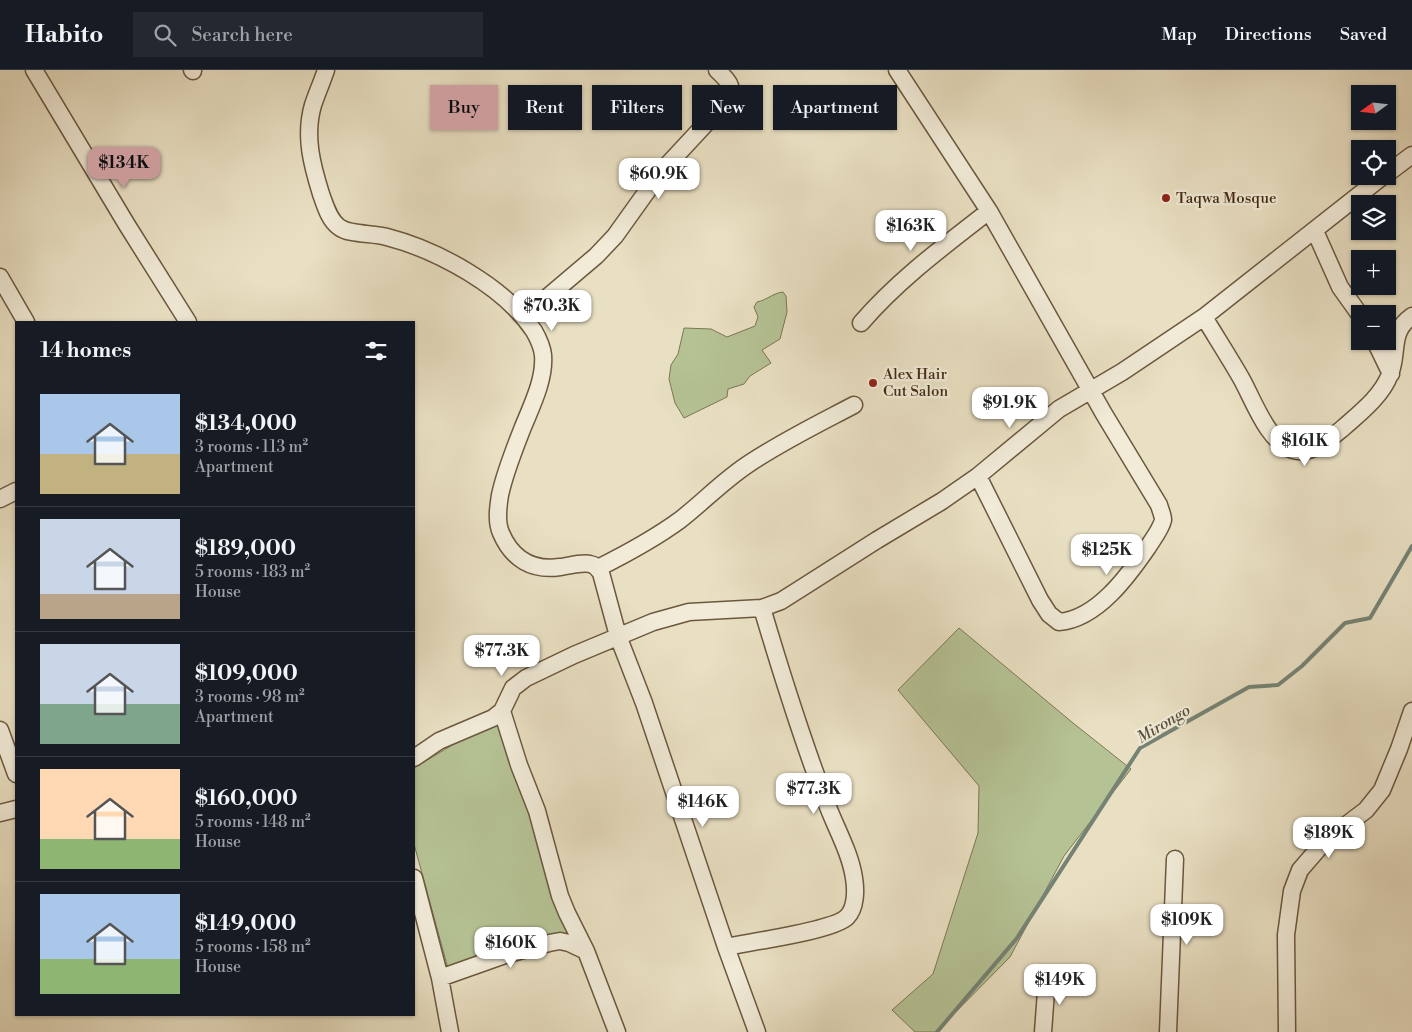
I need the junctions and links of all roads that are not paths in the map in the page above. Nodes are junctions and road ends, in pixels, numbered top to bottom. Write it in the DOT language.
graph roads {
  1 [pos="34,70"];
  2 [pos="326,70"];
  3 [pos="717,70"];
  4 [pos="896,70"];
  5 [pos="1412,155"];
  6 [pos="1396,167"];
  7 [pos="1372,185"];
  8 [pos="989,212"];
  9 [pos="1315,231"];
  10 [pos="0,277"];
  11 [pos="1353,305"];
  12 [pos="1412,316"];
  13 [pos="524,317"];
  14 [pos="1204,317"];
  15 [pos="25,321"];
  16 [pos="187,321"];
  17 [pos="861,323"];
  18 [pos="1379,350"];
  19 [pos="1391,374"];
  20 [pos="1091,390"];
  21 [pos="854,405"];
  22 [pos="978,476"];
  23 [pos="15,492"];
  24 [pos="0,500"];
  25 [pos="598,568"];
  26 [pos="762,608"];
  27 [pos="618,636"];
  28 [pos="1412,710"];
  29 [pos="502,711"];
  30 [pos="0,730"];
  31 [pos="415,757"];
  32 [pos="15,771"];
  33 [pos="15,809"];
  34 [pos="0,813"];
  35 [pos="1175,859"];
  36 [pos="415,882"];
  37 [pos="726,947"];
  38 [pos="586,951"];
  39 [pos="440,978"];
  40 [pos="1046,978"];
  41 [pos="450,1032"];
  42 [pos="617,1032"];
  43 [pos="757,1032"];
  44 [pos="1043,1032"];
  45 [pos="1168,1032"];
  46 [pos="1287,1032"];
  1 -- 16 [label="street"];
  2 -- 13 [label="street"];
  3 -- 13 [label="street"];
  4 -- 8 [label="street"];
  5 -- 6 [label="street"];
  7 -- 9 [label="street"];
  8 -- 17 [label="street"];
  8 -- 20 [label="street"];
  9 -- 11 [label="street"];
  9 -- 14 [label="street"];
  10 -- 15 [label="street"];
  12 -- 19 [label="street"];
  13 -- 25 [label="street"];
  14 -- 19 [label="street"];
  14 -- 20 [label="street"];
  18 -- 19 [label="street"];
  20 -- 22 [label="street"];
  20 -- 22 [label="street"];
  21 -- 25 [label="street"];
  22 -- 26 [label="street"];
  23 -- 24 [label="street"];
  25 -- 27 [label="street"];
  26 -- 27 [label="street"];
  26 -- 37 [label="street"];
  27 -- 29 [label="street"];
  27 -- 37 [label="street"];
  28 -- 46 [label="street"];
  29 -- 31 [label="street"];
  29 -- 38 [label="street"];
  30 -- 32 [label="street"];
  33 -- 34 [label="street"];
  35 -- 45 [label="street"];
  36 -- 39 [label="street"];
  37 -- 43 [label="street"];
  38 -- 39 [label="street"];
  38 -- 42 [label="street"];
  39 -- 41 [label="street"];
  40 -- 44 [label="street"];
}
